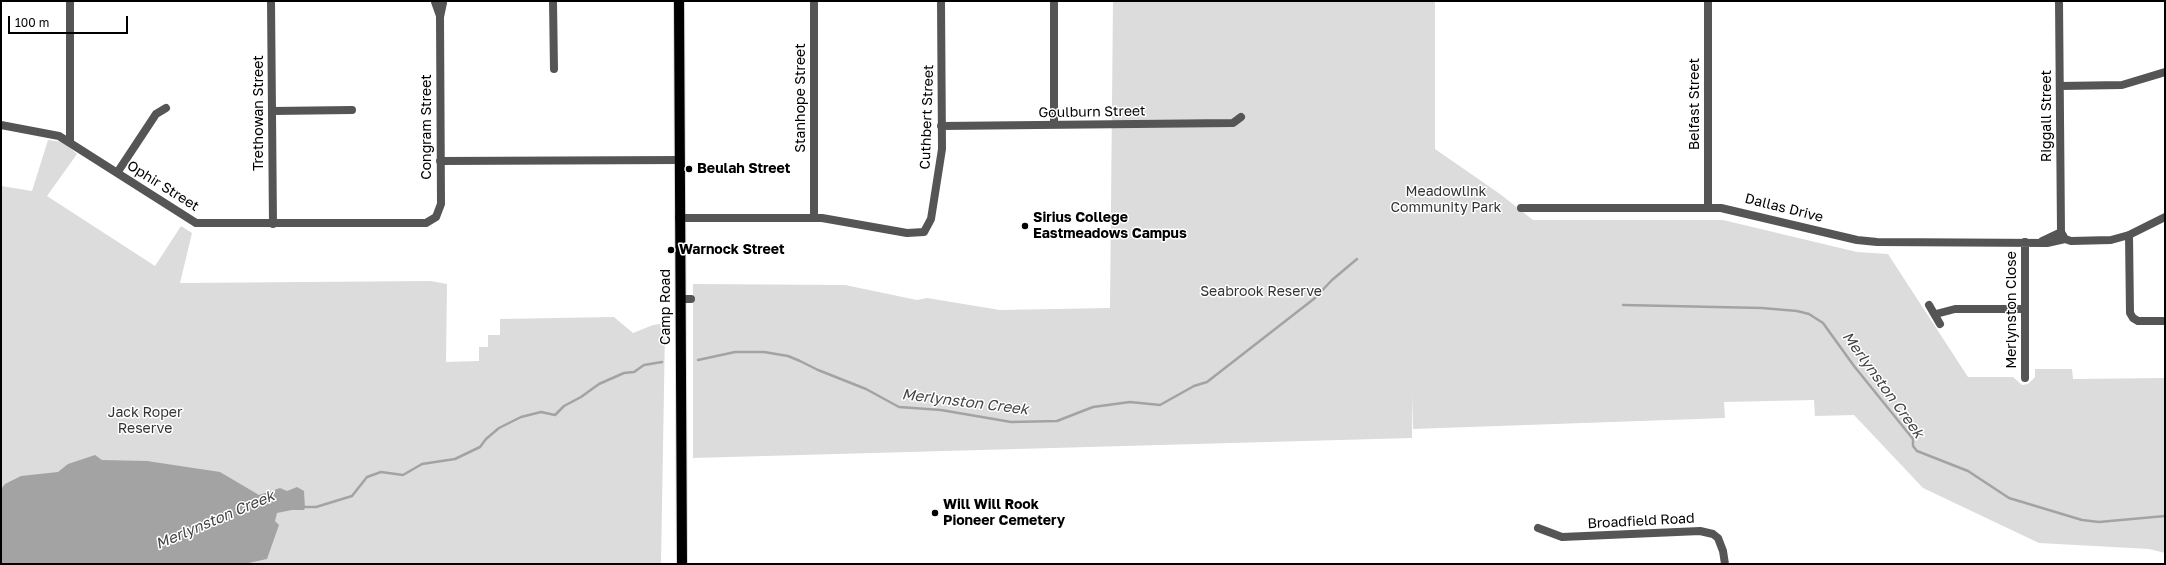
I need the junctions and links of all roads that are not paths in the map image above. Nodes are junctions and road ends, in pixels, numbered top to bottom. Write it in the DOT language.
graph roads {
  1 [pos="70,1"];
  2 [pos="271,1"];
  3 [pos="553,1"];
  4 [pos="679,1"];
  5 [pos="814,1"];
  6 [pos="941,1"];
  7 [pos="1054,1"];
  8 [pos="1708,1"];
  9 [pos="2059,1"];
  10 [pos="442,2"];
  11 [pos="554,69"];
  12 [pos="2165,72"];
  13 [pos="2060,86"];
  14 [pos="166,108"];
  15 [pos="352,110"];
  16 [pos="272,111"];
  17 [pos="1242,117"];
  18 [pos="1,125"];
  19 [pos="941,126"];
  20 [pos="1054,126"];
  21 [pos="70,142"];
  22 [pos="680,160"];
  23 [pos="440,161"];
  24 [pos="117,172"];
  25 [pos="1708,207"];
  26 [pos="1521,208"];
  27 [pos="2165,217"];
  28 [pos="679,218"];
  29 [pos="814,218"];
  30 [pos="419,223"];
  31 [pos="273,224"];
  32 [pos="2063,235"];
  33 [pos="2129,235"];
  34 [pos="2025,242"];
  35 [pos="680,299"];
  36 [pos="691,299"];
  37 [pos="1929,305"];
  38 [pos="2025,309"];
  39 [pos="1936,314"];
  40 [pos="2165,321"];
  41 [pos="1940,324"];
  42 [pos="2025,378"];
  43 [pos="1538,528"];
  44 [pos="682,564"];
  45 [pos="1725,564"];
  1 -- 21 [label="street"];
  2 -- 16 [label="street, Trethowan Street"];
  3 -- 11 [label="street"];
  4 -- 22 [label="main road, Camp Road"];
  5 -- 29 [label="street, Stanhope Street"];
  6 -- 19 [label="street, Cuthbert Street"];
  7 -- 20 [label="street"];
  8 -- 25 [label="street, Belfast Street"];
  9 -- 13 [label="street, Riggall Street"];
  10 -- 23 [label="street, Congram Street"];
  12 -- 13 [label="street"];
  13 -- 32 [label="street, Riggall Street"];
  14 -- 24 [label="street"];
  15 -- 16 [label="street"];
  16 -- 31 [label="street, Trethowan Street"];
  17 -- 20 [label="street, Goulburn Street"];
  18 -- 21 [label="street, Ophir Street"];
  19 -- 20 [label="street, Goulburn Street"];
  19 -- 29 [label="street, Cuthbert Street"];
  21 -- 24 [label="street, Ophir Street"];
  22 -- 23 [label="street"];
  22 -- 28 [label="main road, Camp Road"];
  23 -- 30 [label="street, Congram Street"];
  24 -- 31 [label="street, Ophir Street"];
  25 -- 26 [label="street, Dallas Drive"];
  25 -- 34 [label="street, Dallas Drive"];
  27 -- 33 [label="street"];
  28 -- 29 [label="street"];
  28 -- 35 [label="main road, Camp Road"];
  30 -- 31 [label="street, Ophir Street"];
  32 -- 33 [label="street"];
  32 -- 34 [label="street, Dallas Drive"];
  33 -- 40 [label="street"];
  34 -- 38 [label="street, Merlynston Close"];
  35 -- 36 [label="street"];
  35 -- 44 [label="main road, Camp Road"];
  37 -- 39 [label="street"];
  38 -- 39 [label="street"];
  38 -- 42 [label="street, Merlynston Close"];
  39 -- 41 [label="street"];
  43 -- 45 [label="street, Broadfield Road"];
}
